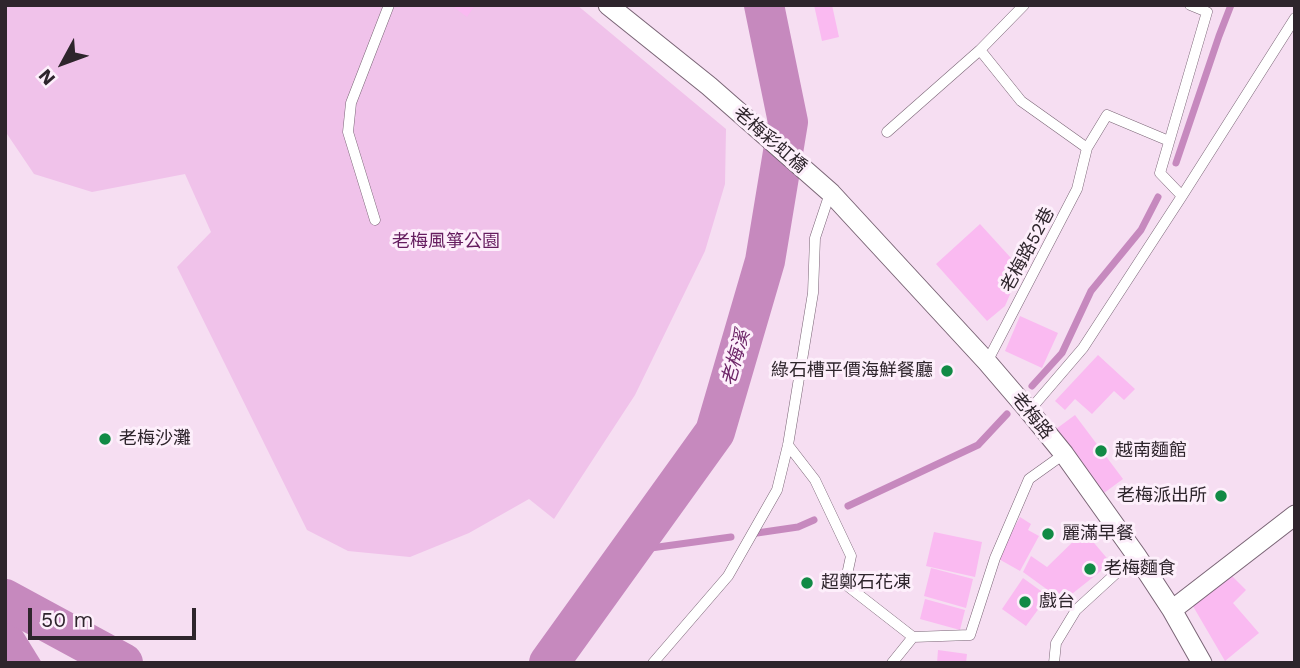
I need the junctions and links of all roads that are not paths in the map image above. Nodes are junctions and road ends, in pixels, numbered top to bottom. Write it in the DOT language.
graph roads {
  1 [pos="389,5"];
  2 [pos="608,5"];
  3 [pos="1024,5"];
  4 [pos="1189,5"];
  5 [pos="1295,19"];
  6 [pos="980,50"];
  7 [pos="887,132"];
  8 [pos="1169,141"];
  9 [pos="1087,148"];
  10 [pos="831,193"];
  11 [pos="1182,196"];
  12 [pos="375,220"];
  13 [pos="987,362"];
  14 [pos="1029,411"];
  15 [pos="789,445"];
  16 [pos="1063,454"];
  17 [pos="1295,515"];
  18 [pos="1136,555"];
  19 [pos="1172,610"];
  20 [pos="913,637"];
  21 [pos="653,663"];
  22 [pos="892,663"];
  23 [pos="1054,663"];
  24 [pos="1202,663"];
  1 -- 12 [label="lane"];
  2 -- 10 [label="street, 老梅彩虹橋"];
  3 -- 6 [label="lane"];
  4 -- 8 [label="lane"];
  5 -- 11 [label="lane"];
  6 -- 7 [label="lane"];
  6 -- 9 [label="lane"];
  8 -- 9 [label="lane, 老梅路52巷"];
  8 -- 11 [label="lane"];
  9 -- 13 [label="lane, 老梅路52巷"];
  10 -- 13 [label="street, 老梅路"];
  10 -- 15 [label="lane"];
  11 -- 14 [label="lane"];
  13 -- 14 [label="street, 老梅路"];
  14 -- 16 [label="street, 老梅路"];
  15 -- 20 [label="lane"];
  15 -- 21 [label="lane"];
  16 -- 18 [label="street, 老梅路"];
  16 -- 20 [label="lane"];
  17 -- 19 [label="street"];
  18 -- 19 [label="street, 老梅路"];
  18 -- 23 [label="lane"];
  19 -- 24 [label="street, 老梅路"];
  20 -- 22 [label="lane"];
}
